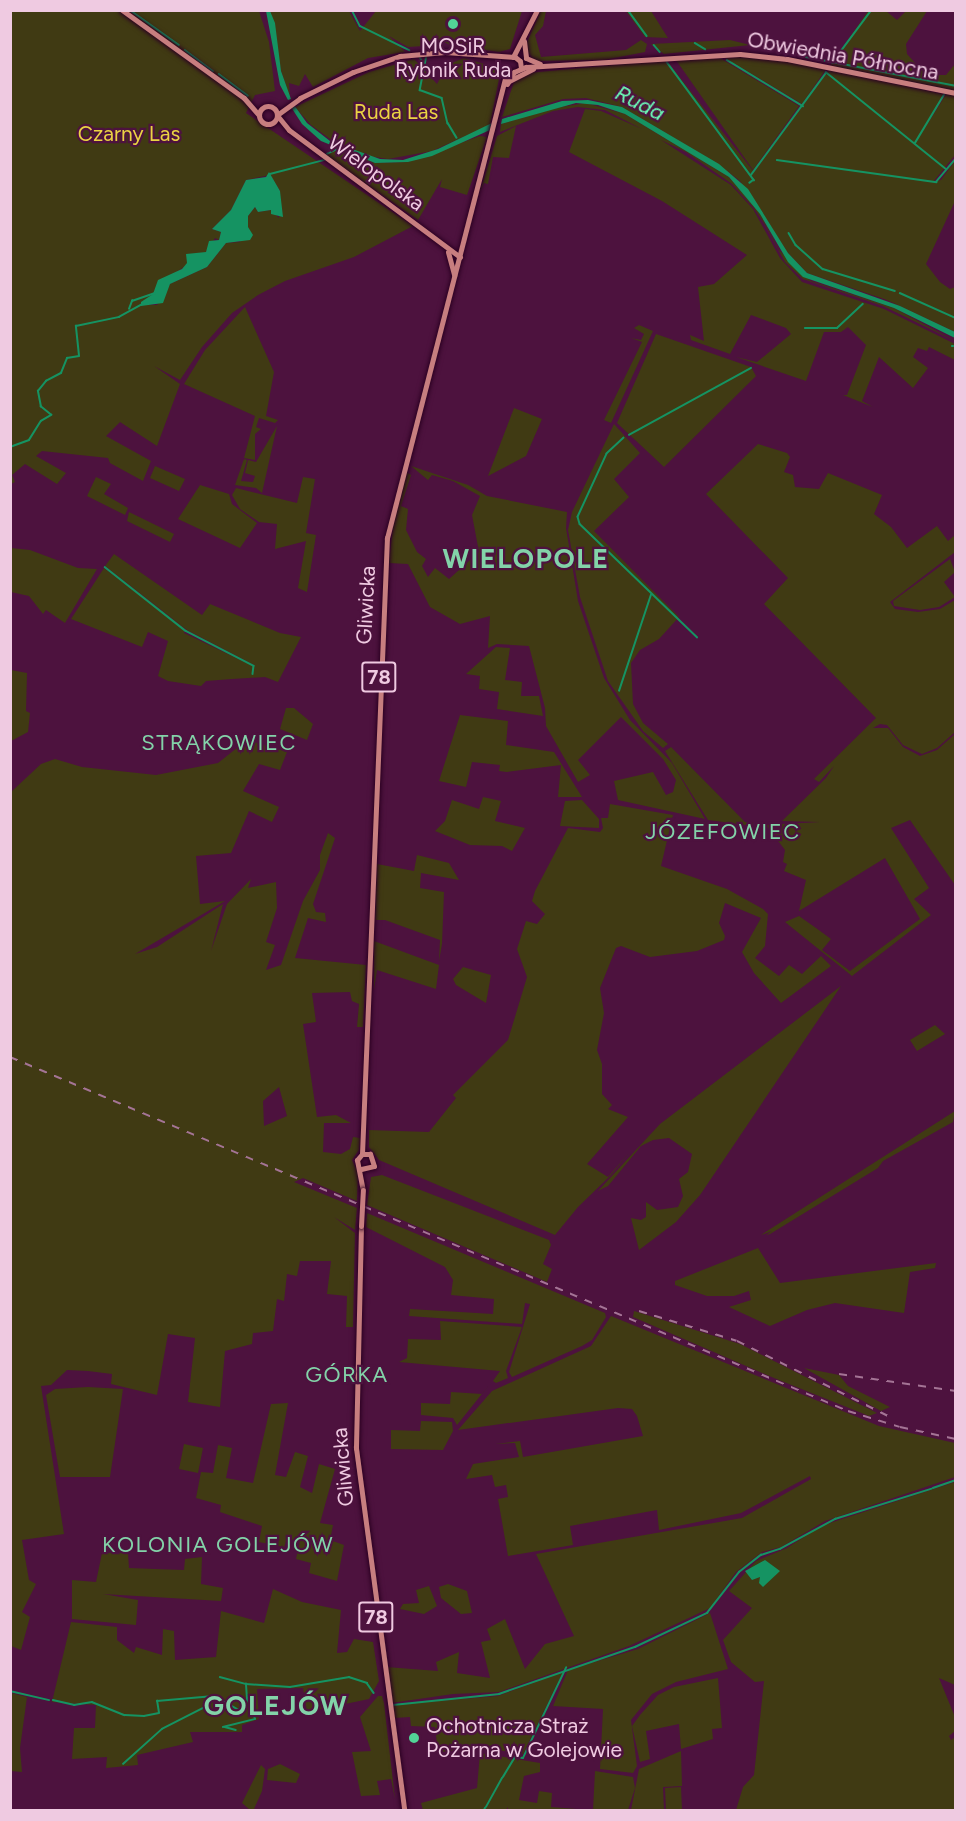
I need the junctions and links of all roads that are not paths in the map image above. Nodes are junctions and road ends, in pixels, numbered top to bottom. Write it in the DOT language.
graph roads {
  1 [pos="122,10"];
  2 [pos="537,10"];
  3 [pos="525,37"];
  4 [pos="488,57"];
  5 [pos="495,58"];
  6 [pos="517,61"];
  7 [pos="544,66"];
  8 [pos="507,67"];
  9 [pos="514,72"];
  10 [pos="508,82"];
  11 [pos="504,91"];
  12 [pos="956,93"];
  13 [pos="244,98"];
  14 [pos="286,106"];
  15 [pos="269,107"];
  16 [pos="259,115"];
  17 [pos="277,116"];
  18 [pos="271,123"];
  19 [pos="289,130"];
  20 [pos="462,245"];
  21 [pos="450,250"];
  22 [pos="460,257"];
  23 [pos="454,277"];
  24 [pos="365,1153"];
  25 [pos="364,1169"];
  26 [pos="404,1810"];
  1 -- 13 [label="main road"];
  2 -- 3 [label="main road, 78"];
  3 -- 5 [label="main road"];
  3 -- 6 [label="main road, 78"];
  3 -- 7 [label="main road"];
  4 -- 5 [label="main road, Obwiednia Północna"];
  4 -- 8 [label="main road, Obwiednia Północna"];
  4 -- 14 [label="main road, Obwiednia Północna"];
  5 -- 6 [label="main road, Obwiednia Północna"];
  6 -- 7 [label="main road, Obwiednia Północna"];
  6 -- 8 [label="main road, 78"];
  6 -- 9 [label="main road, 78"];
  7 -- 10 [label="main road"];
  7 -- 12 [label="main road, Obwiednia Północna"];
  8 -- 9 [label="main road, Obwiednia Północna"];
  8 -- 11 [label="main road, Gliwicka / 78"];
  9 -- 10 [label="main road, Gliwicka / 78"];
  10 -- 11 [label="main road, Gliwicka / 78"];
  11 -- 20 [label="main road, Gliwicka / 78"];
  13 -- 15 [label="main road"];
  13 -- 16 [label="main road"];
  14 -- 15 [label="main road, Obwiednia Północna"];
  14 -- 17 [label="main road, Obwiednia Północna"];
  15 -- 16 [label="main road"];
  15 -- 17 [label="main road, Wielopolska"];
  16 -- 18 [label="main road, Wielopolska"];
  17 -- 18 [label="main road, Obwiednia Północna"];
  17 -- 19 [label="main road, Wielopolska"];
  18 -- 19 [label="main road, Wielopolska"];
  19 -- 21 [label="main road, Wielopolska"];
  20 -- 21 [label="main road"];
  20 -- 22 [label="main road, Gliwicka / 78"];
  21 -- 22 [label="main road"];
  21 -- 23 [label="main road, Wielopolska"];
  22 -- 23 [label="main road, Gliwicka / 78"];
  23 -- 24 [label="main road, Gliwicka / 78"];
  24 -- 25 [label="main road, 78"];
  24 -- 25 [label="main road, 78"];
  25 -- 26 [label="main road, Gliwicka / 78, bridge"];
}
